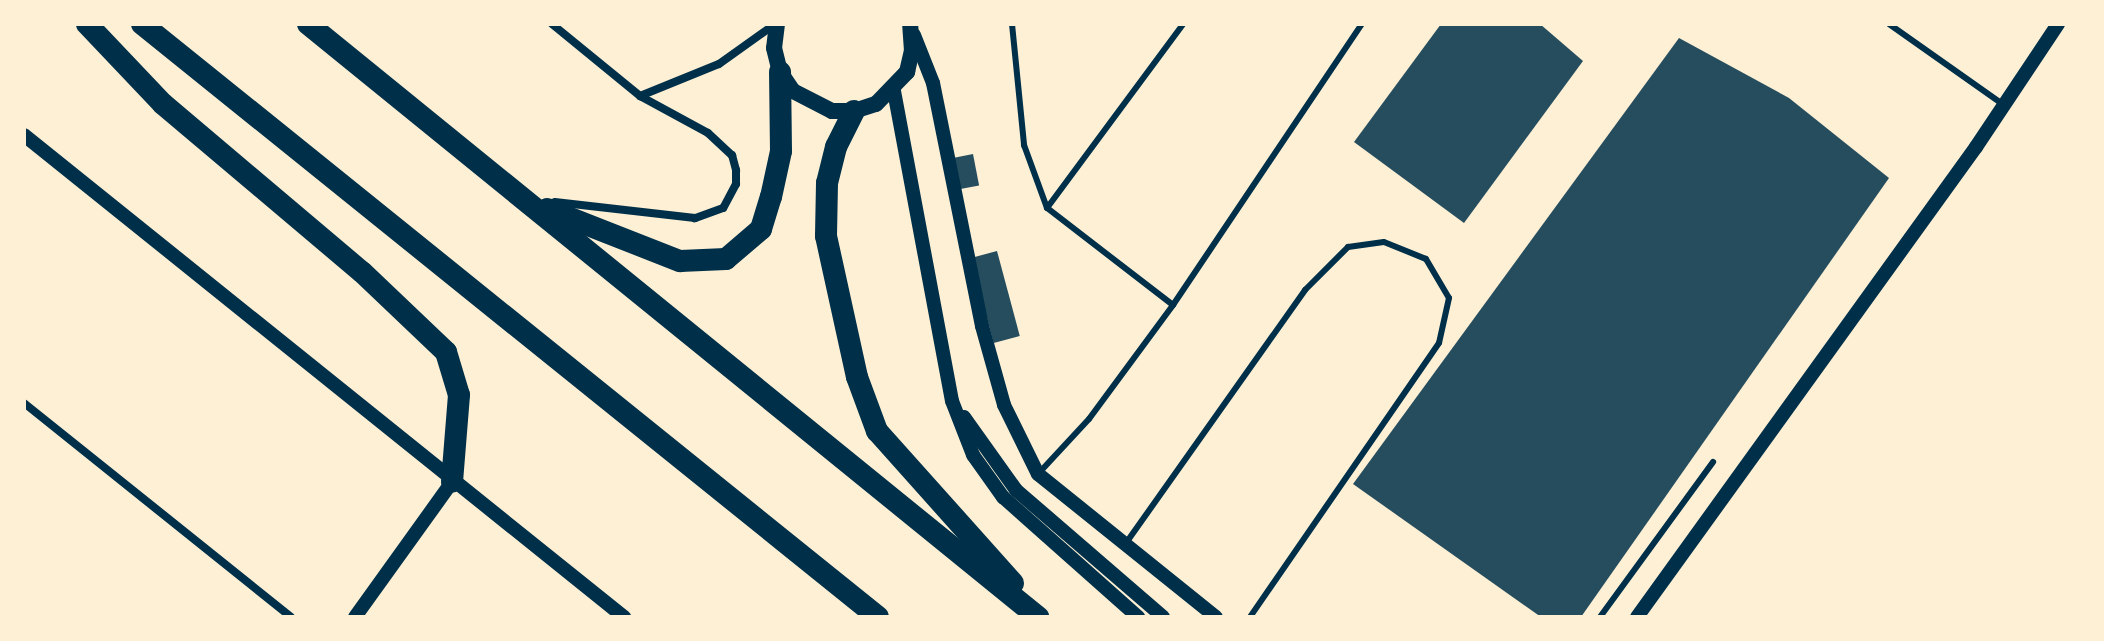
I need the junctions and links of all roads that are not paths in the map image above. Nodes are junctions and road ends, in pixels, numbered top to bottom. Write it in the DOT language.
graph roads {
  1 [pos="87,24"];
  2 [pos="142,24"];
  3 [pos="308,24"];
  4 [pos="552,24"];
  5 [pos="776,24"];
  6 [pos="1012,24"];
  7 [pos="1183,24"];
  8 [pos="1362,24"];
  9 [pos="1889,24"];
  10 [pos="2058,24"];
  11 [pos="910,26"];
  12 [pos="780,72"];
  13 [pos="894,91"];
  14 [pos="640,96"];
  15 [pos="2004,105"];
  16 [pos="854,111"];
  17 [pos="24,135"];
  18 [pos="522,198"];
  19 [pos="1047,208"];
  20 [pos="1173,305"];
  21 [pos="952,401"];
  22 [pos="24,403"];
  23 [pos="1713,462"];
  24 [pos="1038,474"];
  25 [pos="452,482"];
  26 [pos="1126,543"];
  27 [pos="1199,612"];
  28 [pos="291,617"];
  29 [pos="355,617"];
  30 [pos="624,617"];
  31 [pos="878,617"];
  32 [pos="1040,617"];
  33 [pos="1138,617"];
  34 [pos="1163,617"];
  35 [pos="1216,617"];
  36 [pos="1250,617"];
  37 [pos="1600,617"];
  38 [pos="1637,617"];
  1 -- 25 [label="highway"];
  2 -- 31 [label="highway"];
  3 -- 18 [label="highway"];
  4 -- 14 [label="street"];
  5 -- 12 [label="main road"];
  5 -- 14 [label="street"];
  6 -- 19 [label="lane"];
  7 -- 19 [label="lane"];
  8 -- 20 [label="lane"];
  9 -- 15 [label="lane"];
  10 -- 15 [label="street"];
  11 -- 13 [label="main road"];
  11 -- 24 [label="street"];
  12 -- 16 [label="main road"];
  12 -- 18 [label="highway"];
  13 -- 16 [label="main road"];
  13 -- 21 [label="street"];
  14 -- 18 [label="street"];
  15 -- 38 [label="street"];
  16 -- 32 [label="highway"];
  17 -- 25 [label="street"];
  18 -- 32 [label="highway"];
  19 -- 20 [label="lane"];
  20 -- 24 [label="lane"];
  21 -- 33 [label="street"];
  21 -- 34 [label="street"];
  22 -- 28 [label="street"];
  23 -- 37 [label="lane"];
  24 -- 26 [label="street"];
  25 -- 29 [label="street"];
  25 -- 30 [label="street"];
  26 -- 27 [label="street"];
  26 -- 36 [label="lane"];
  27 -- 35 [label="street"];
}
